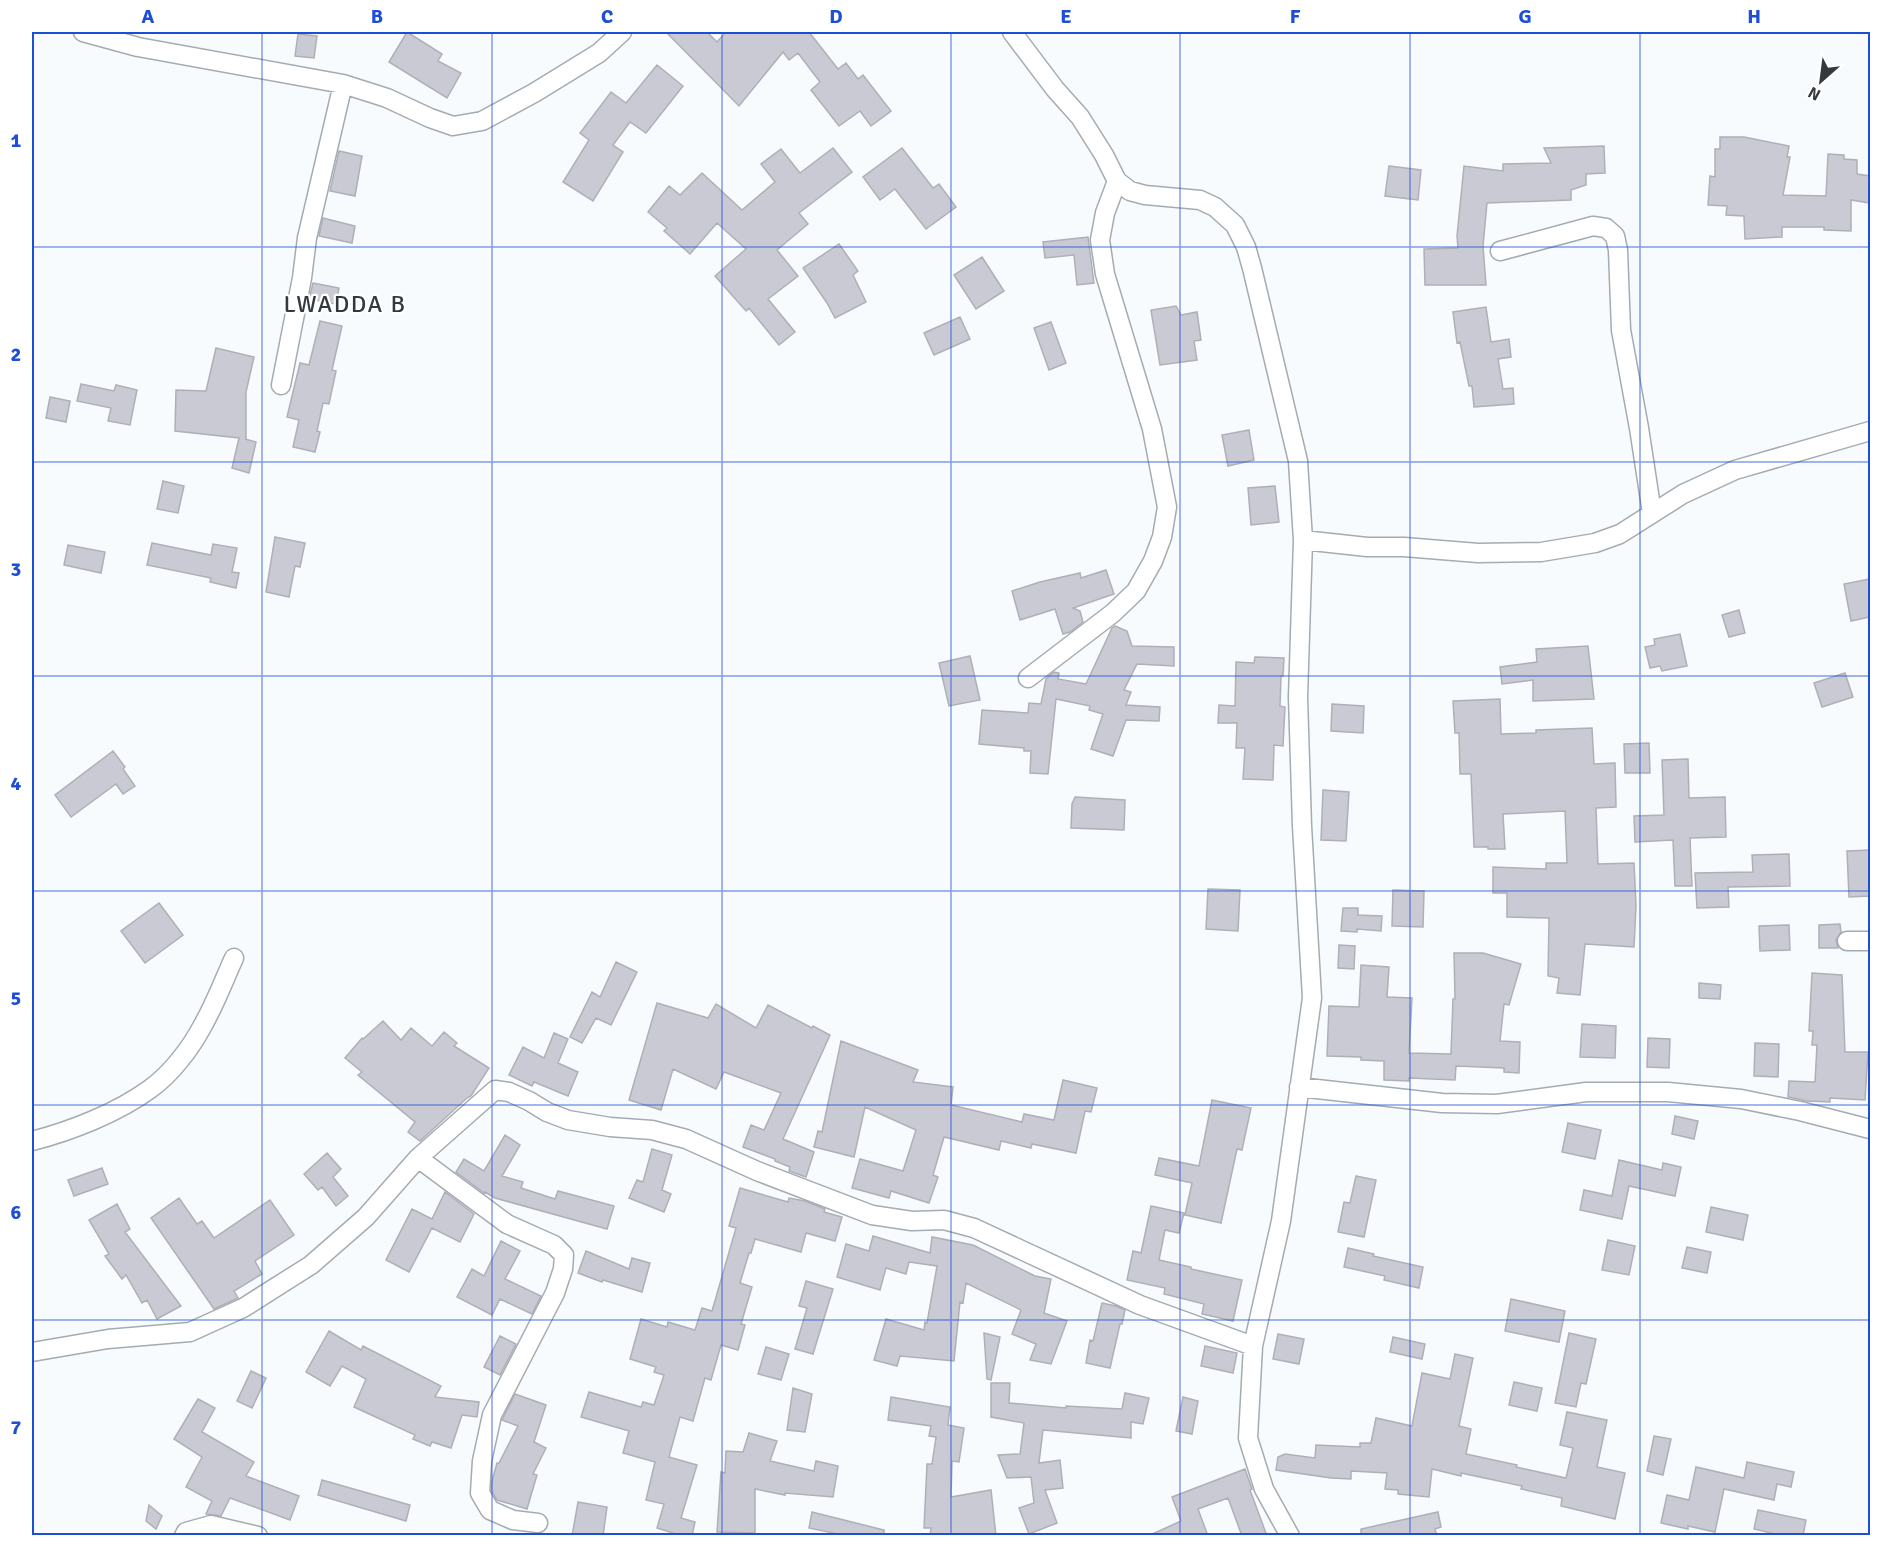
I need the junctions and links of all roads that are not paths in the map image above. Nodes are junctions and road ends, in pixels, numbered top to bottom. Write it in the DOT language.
graph roads {
  1 [pos="83,32"];
  2 [pos="622,32"];
  3 [pos="1012,32"];
  4 [pos="139,39"];
  5 [pos="343,84"];
  6 [pos="1117,181"];
  7 [pos="1500,251"];
  8 [pos="281,384"];
  9 [pos="1870,431"];
  10 [pos="1652,513"];
  11 [pos="1303,540"];
  12 [pos="1028,678"];
  13 [pos="1846,941"];
  14 [pos="1870,941"];
  15 [pos="234,957"];
  16 [pos="1299,1087"];
  17 [pos="1870,1129"];
  18 [pos="32,1141"];
  19 [pos="418,1158"];
  20 [pos="1253,1346"];
  21 [pos="32,1352"];
  22 [pos="538,1523"];
  23 [pos="184,1536"];
  24 [pos="258,1536"];
  25 [pos="1290,1536"];
  1 -- 4 [label="street"];
  2 -- 5 [label="street"];
  3 -- 6 [label="street"];
  4 -- 5 [label="street"];
  5 -- 8 [label="street"];
  6 -- 11 [label="street"];
  6 -- 12 [label="street"];
  7 -- 10 [label="street"];
  9 -- 10 [label="street"];
  10 -- 11 [label="street"];
  11 -- 16 [label="street"];
  13 -- 14 [label="street"];
  15 -- 18 [label="street"];
  16 -- 17 [label="street"];
  16 -- 20 [label="street"];
  19 -- 20 [label="street"];
  19 -- 21 [label="street"];
  19 -- 22 [label="street"];
  20 -- 25 [label="street"];
  23 -- 24 [label="street"];
}
